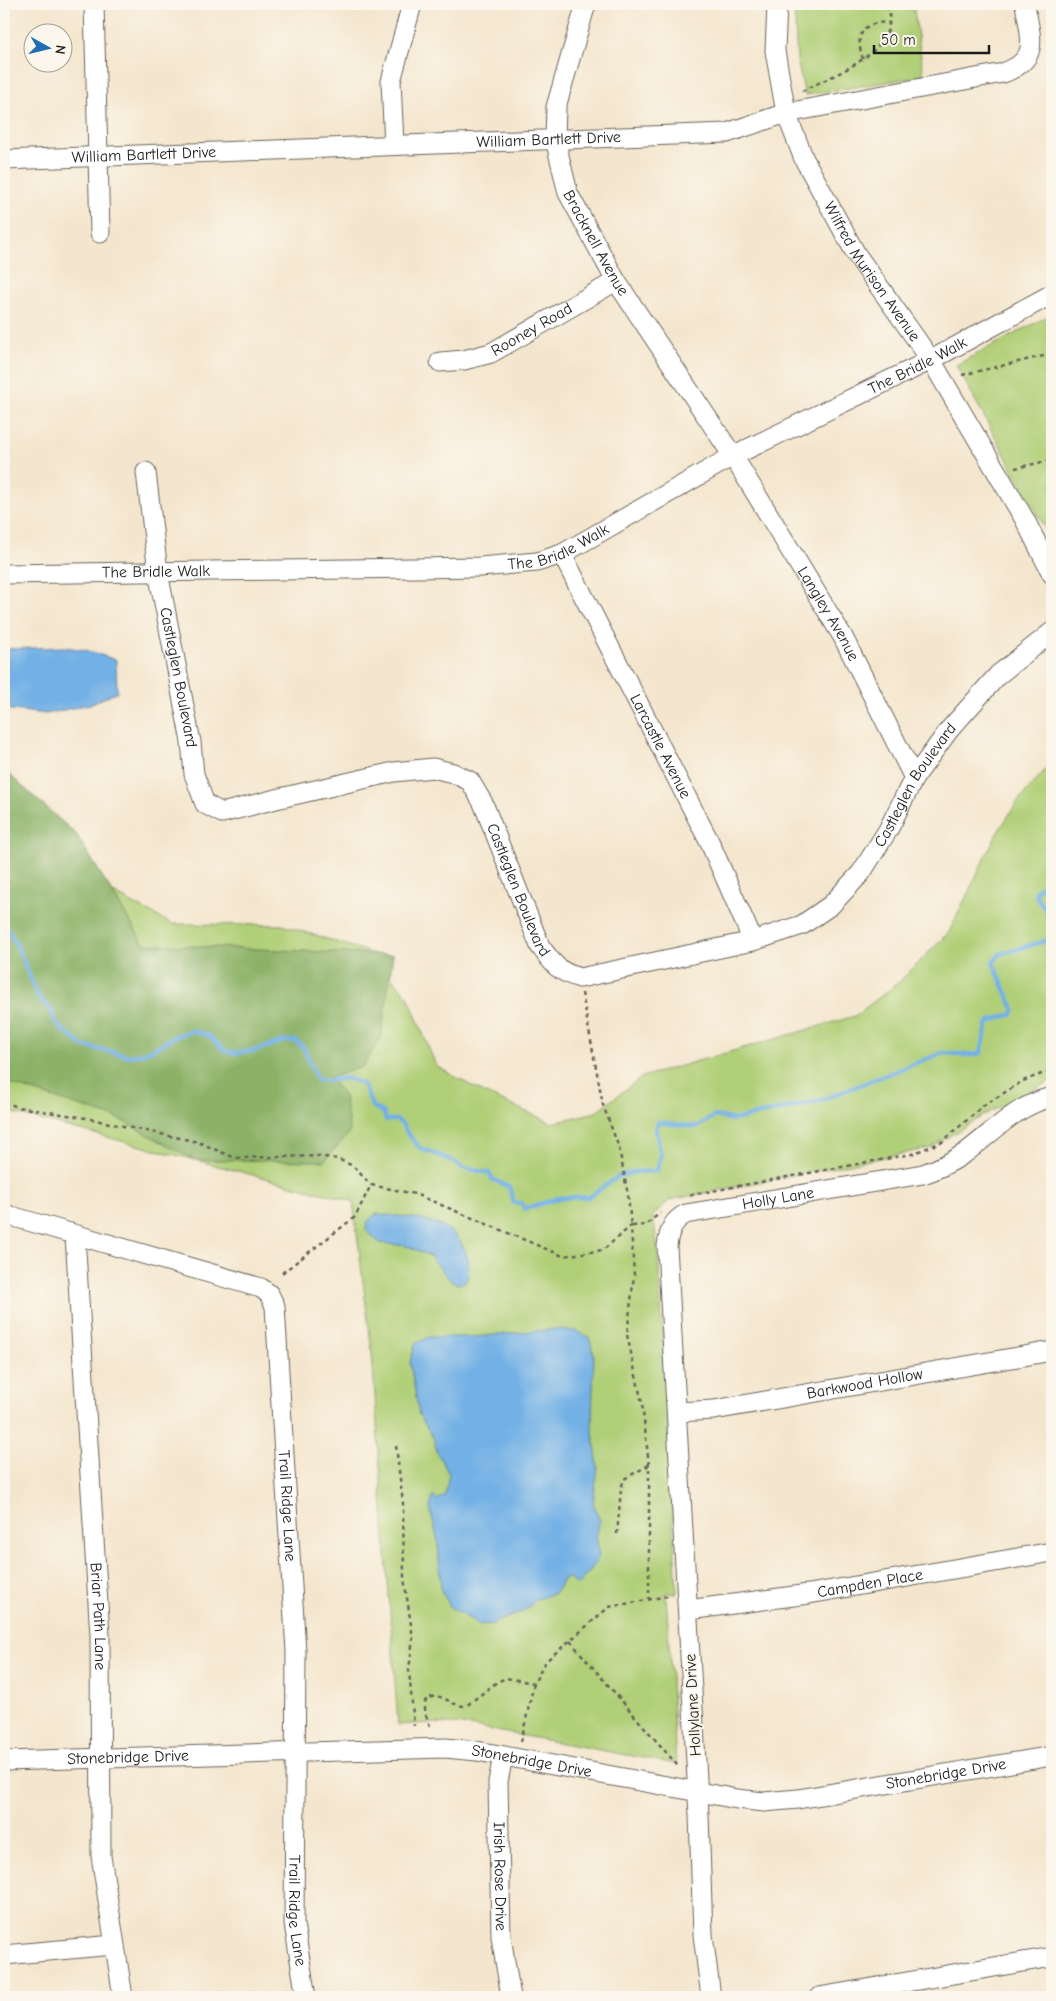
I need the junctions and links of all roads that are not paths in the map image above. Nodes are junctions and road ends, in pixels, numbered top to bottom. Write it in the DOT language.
graph roads {
  1 [pos="94,4"];
  2 [pos="412,4"];
  3 [pos="586,4"];
  4 [pos="777,4"];
  5 [pos="1025,4"];
  6 [pos="786,113"];
  7 [pos="555,139"];
  8 [pos="394,145"];
  9 [pos="97,157"];
  10 [pos="4,160"];
  11 [pos="100,233"];
  12 [pos="616,280"];
  13 [pos="1052,294"];
  14 [pos="931,360"];
  15 [pos="440,362"];
  16 [pos="733,456"];
  17 [pos="146,472"];
  18 [pos="562,554"];
  19 [pos="158,572"];
  20 [pos="4,574"];
  21 [pos="1052,574"];
  22 [pos="1052,632"];
  23 [pos="914,778"];
  24 [pos="753,941"];
  25 [pos="1052,1097"];
  26 [pos="4,1214"];
  27 [pos="75,1234"];
  28 [pos="1052,1351"];
  29 [pos="676,1412"];
  30 [pos="1052,1552"];
  31 [pos="688,1610"];
  32 [pos="295,1752"];
  33 [pos="502,1756"];
  34 [pos="1052,1756"];
  35 [pos="101,1758"];
  36 [pos="4,1761"];
  37 [pos="698,1792"];
  38 [pos="114,1945"];
  39 [pos="4,1955"];
  40 [pos="1052,1957"];
  41 [pos="123,1997"];
  42 [pos="306,1997"];
  43 [pos="511,1997"];
  44 [pos="711,1997"];
  45 [pos="819,1997"];
  1 -- 9 [label="street"];
  2 -- 8 [label="street"];
  3 -- 7 [label="street, Bracknell Avenue"];
  4 -- 6 [label="street, Wilfred Murison Avenue"];
  5 -- 6 [label="street, William Bartlett Drive"];
  6 -- 7 [label="street, William Bartlett Drive"];
  6 -- 14 [label="street, Wilfred Murison Avenue"];
  7 -- 8 [label="street, William Bartlett Drive"];
  7 -- 12 [label="street, Bracknell Avenue"];
  8 -- 9 [label="street, William Bartlett Drive"];
  9 -- 10 [label="street, William Bartlett Drive"];
  9 -- 11 [label="street"];
  12 -- 15 [label="street, Rooney Road"];
  12 -- 16 [label="street, Bracknell Avenue"];
  13 -- 14 [label="street, The Bridle Walk"];
  14 -- 16 [label="street, The Bridle Walk"];
  14 -- 21 [label="street, Wilfred Murison Avenue"];
  16 -- 18 [label="street, The Bridle Walk"];
  16 -- 23 [label="street, Langley Avenue"];
  17 -- 19 [label="street, Castleglen Boulevard"];
  18 -- 19 [label="street, The Bridle Walk"];
  18 -- 24 [label="street, Larcastle Avenue"];
  19 -- 20 [label="street, The Bridle Walk"];
  19 -- 24 [label="street, Castleglen Boulevard"];
  22 -- 23 [label="street, Castleglen Boulevard"];
  23 -- 24 [label="street, Castleglen Boulevard"];
  25 -- 29 [label="street, Holly Lane"];
  26 -- 27 [label="street, Trail Ridge Lane"];
  27 -- 32 [label="street, Trail Ridge Lane"];
  27 -- 35 [label="street, Briar Path Lane"];
  28 -- 29 [label="street, Barkwood Hollow"];
  29 -- 31 [label="street, Hollylane Drive"];
  30 -- 31 [label="street, Campden Place"];
  31 -- 37 [label="street, Hollylane Drive"];
  32 -- 33 [label="street, Stonebridge Drive"];
  32 -- 35 [label="street, Stonebridge Drive"];
  32 -- 42 [label="street, Trail Ridge Lane"];
  33 -- 37 [label="street, Stonebridge Drive"];
  33 -- 43 [label="street, Irish Rose Drive"];
  34 -- 37 [label="street, Stonebridge Drive"];
  35 -- 36 [label="street, Stonebridge Drive"];
  35 -- 38 [label="street, Briar Path Lane"];
  37 -- 44 [label="street, Hollylane Drive"];
  38 -- 39 [label="street"];
  38 -- 41 [label="street, Briar Path Lane"];
  40 -- 45 [label="street"];
}
